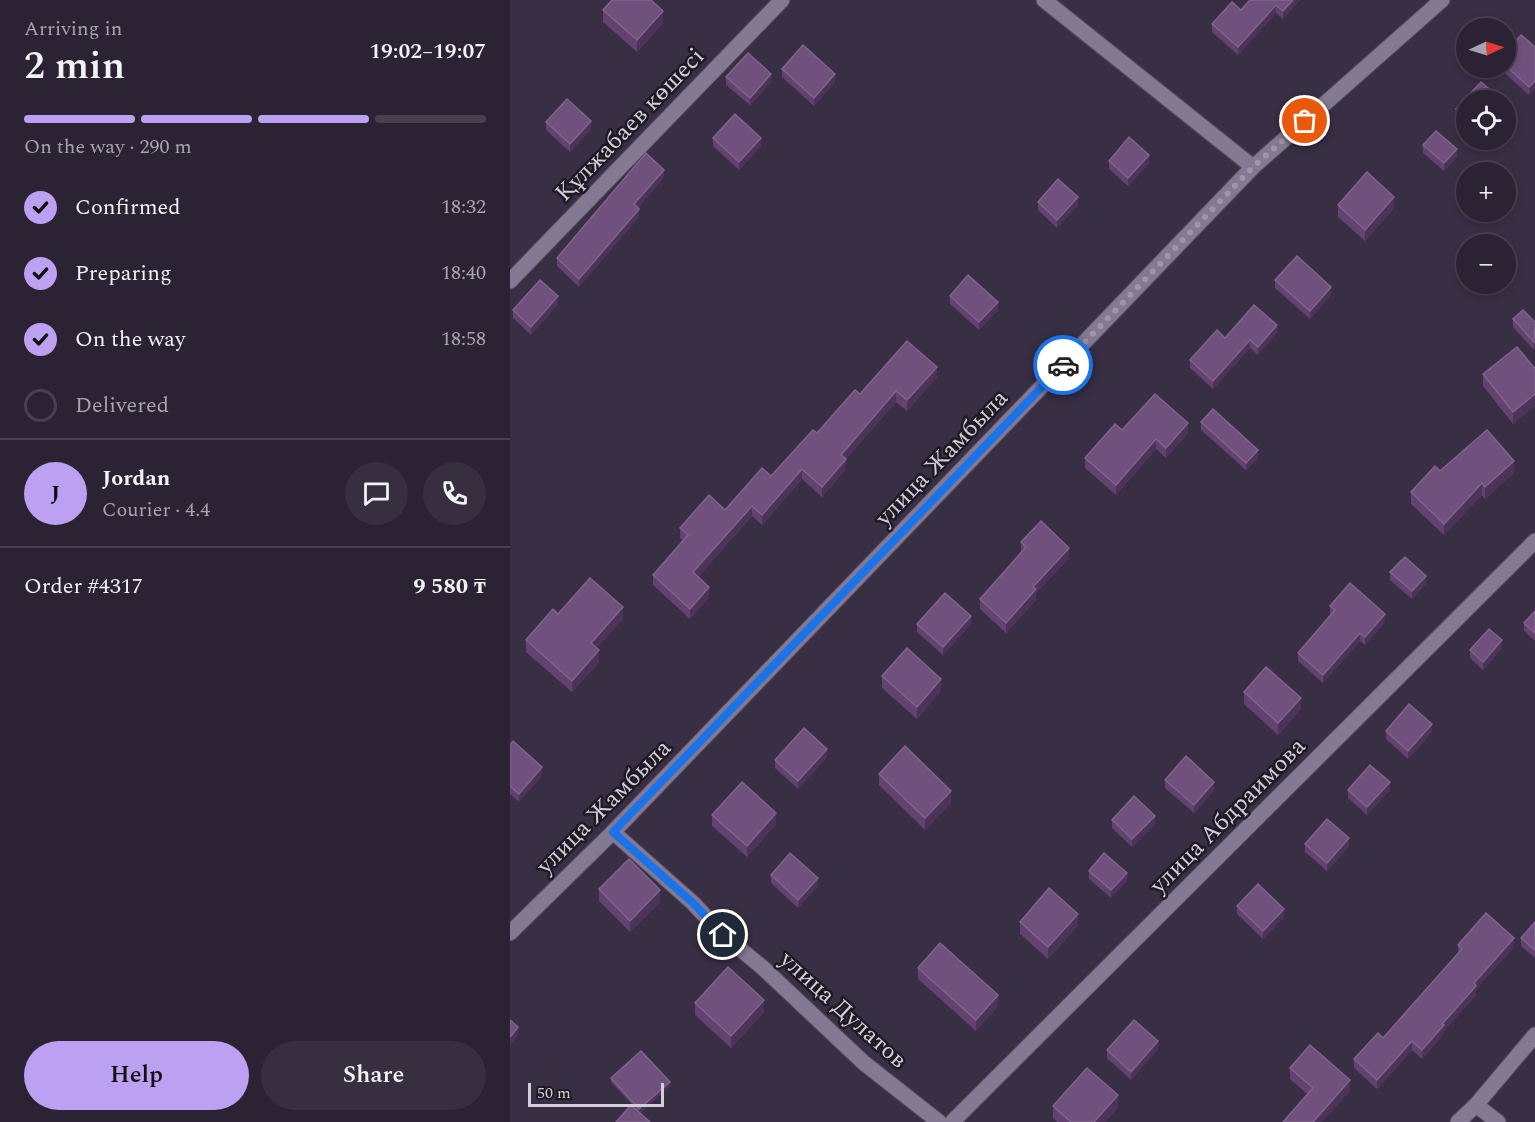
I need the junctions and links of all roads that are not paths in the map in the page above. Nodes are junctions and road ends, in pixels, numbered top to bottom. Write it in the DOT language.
graph roads {
  1 [pos="782,0"];
  2 [pos="1044,0"];
  3 [pos="1442,0"];
  4 [pos="1253,167"];
  5 [pos="510,281"];
  6 [pos="1535,541"];
  7 [pos="613,832"];
  8 [pos="510,933"];
  9 [pos="1535,1035"];
  10 [pos="1476,1105"];
  11 [pos="939,1122"];
  12 [pos="952,1122"];
  13 [pos="1458,1122"];
  14 [pos="1498,1122"];
  1 -- 5 [label="street, Құлжабаев көшесі"];
  2 -- 4 [label="street"];
  3 -- 4 [label="street, улица Жамбыла"];
  4 -- 7 [label="street, улица Жамбыла"];
  6 -- 12 [label="street, улица Абдраимова"];
  7 -- 8 [label="street, улица Жамбыла"];
  7 -- 11 [label="street, улица Дулатов"];
  9 -- 10 [label="street"];
  10 -- 13 [label="street"];
  10 -- 14 [label="street"];
}
